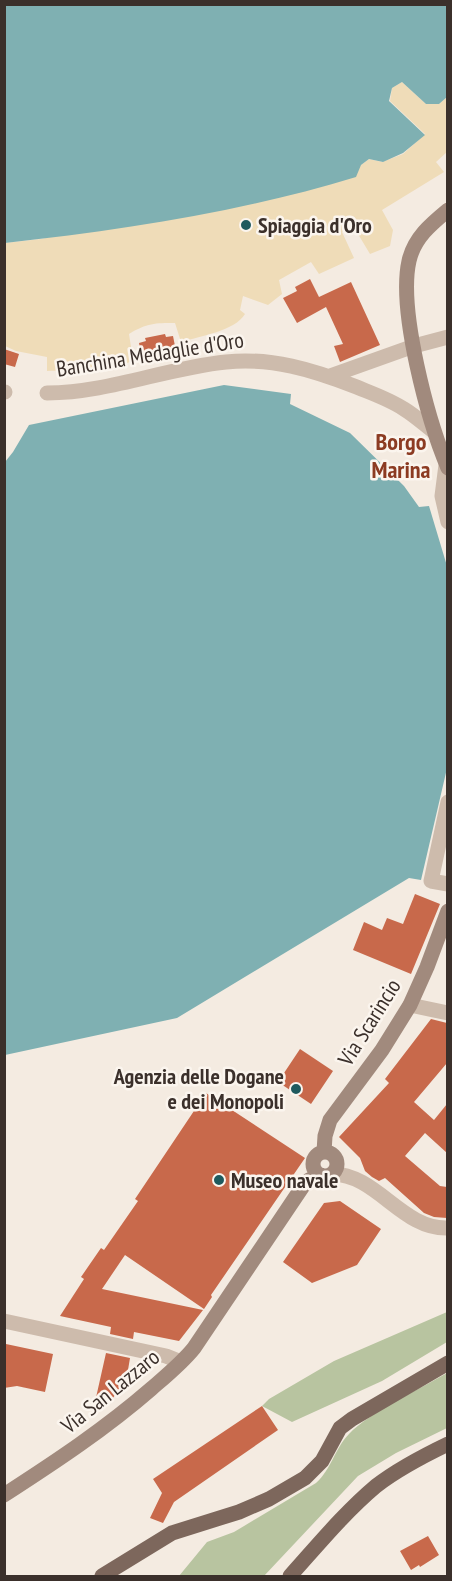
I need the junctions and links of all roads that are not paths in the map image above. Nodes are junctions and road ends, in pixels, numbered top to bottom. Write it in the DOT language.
graph roads {
  1 [pos="447,210"];
  2 [pos="447,337"];
  3 [pos="414,346"];
  4 [pos="330,376"];
  5 [pos="47,393"];
  6 [pos="433,431"];
  7 [pos="447,467"];
  8 [pos="447,522"];
  9 [pos="447,802"];
  10 [pos="447,884"];
  11 [pos="447,911"];
  12 [pos="410,1005"];
  13 [pos="447,1013"];
  14 [pos="324,1152"];
  15 [pos="322,1172"];
  16 [pos="447,1228"];
  17 [pos="4,1321"];
  18 [pos="182,1362"];
  19 [pos="447,1363"];
  20 [pos="447,1444"];
  21 [pos="4,1495"];
  22 [pos="102,1576"];
  23 [pos="290,1576"];
  1 -- 3 [label="street"];
  2 -- 3 [label="street"];
  3 -- 4 [label="street"];
  3 -- 6 [label="street"];
  4 -- 5 [label="street, Banchina Medaglie d'Oro"];
  4 -- 6 [label="street"];
  6 -- 7 [label="street"];
  7 -- 8 [label="street"];
  9 -- 10 [label="street"];
  11 -- 12 [label="street, Via Scarincio"];
  12 -- 13 [label="street"];
  12 -- 14 [label="street, Via Scarincio"];
  14 -- 15 [label="street"];
  14 -- 15 [label="street"];
  15 -- 16 [label="street"];
  15 -- 18 [label="street"];
  17 -- 18 [label="street, Via San Lazzaro"];
  18 -- 21 [label="street, Via San Lazzaro"];
  19 -- 22 [label="main road"];
  20 -- 23 [label="main road"];
}
